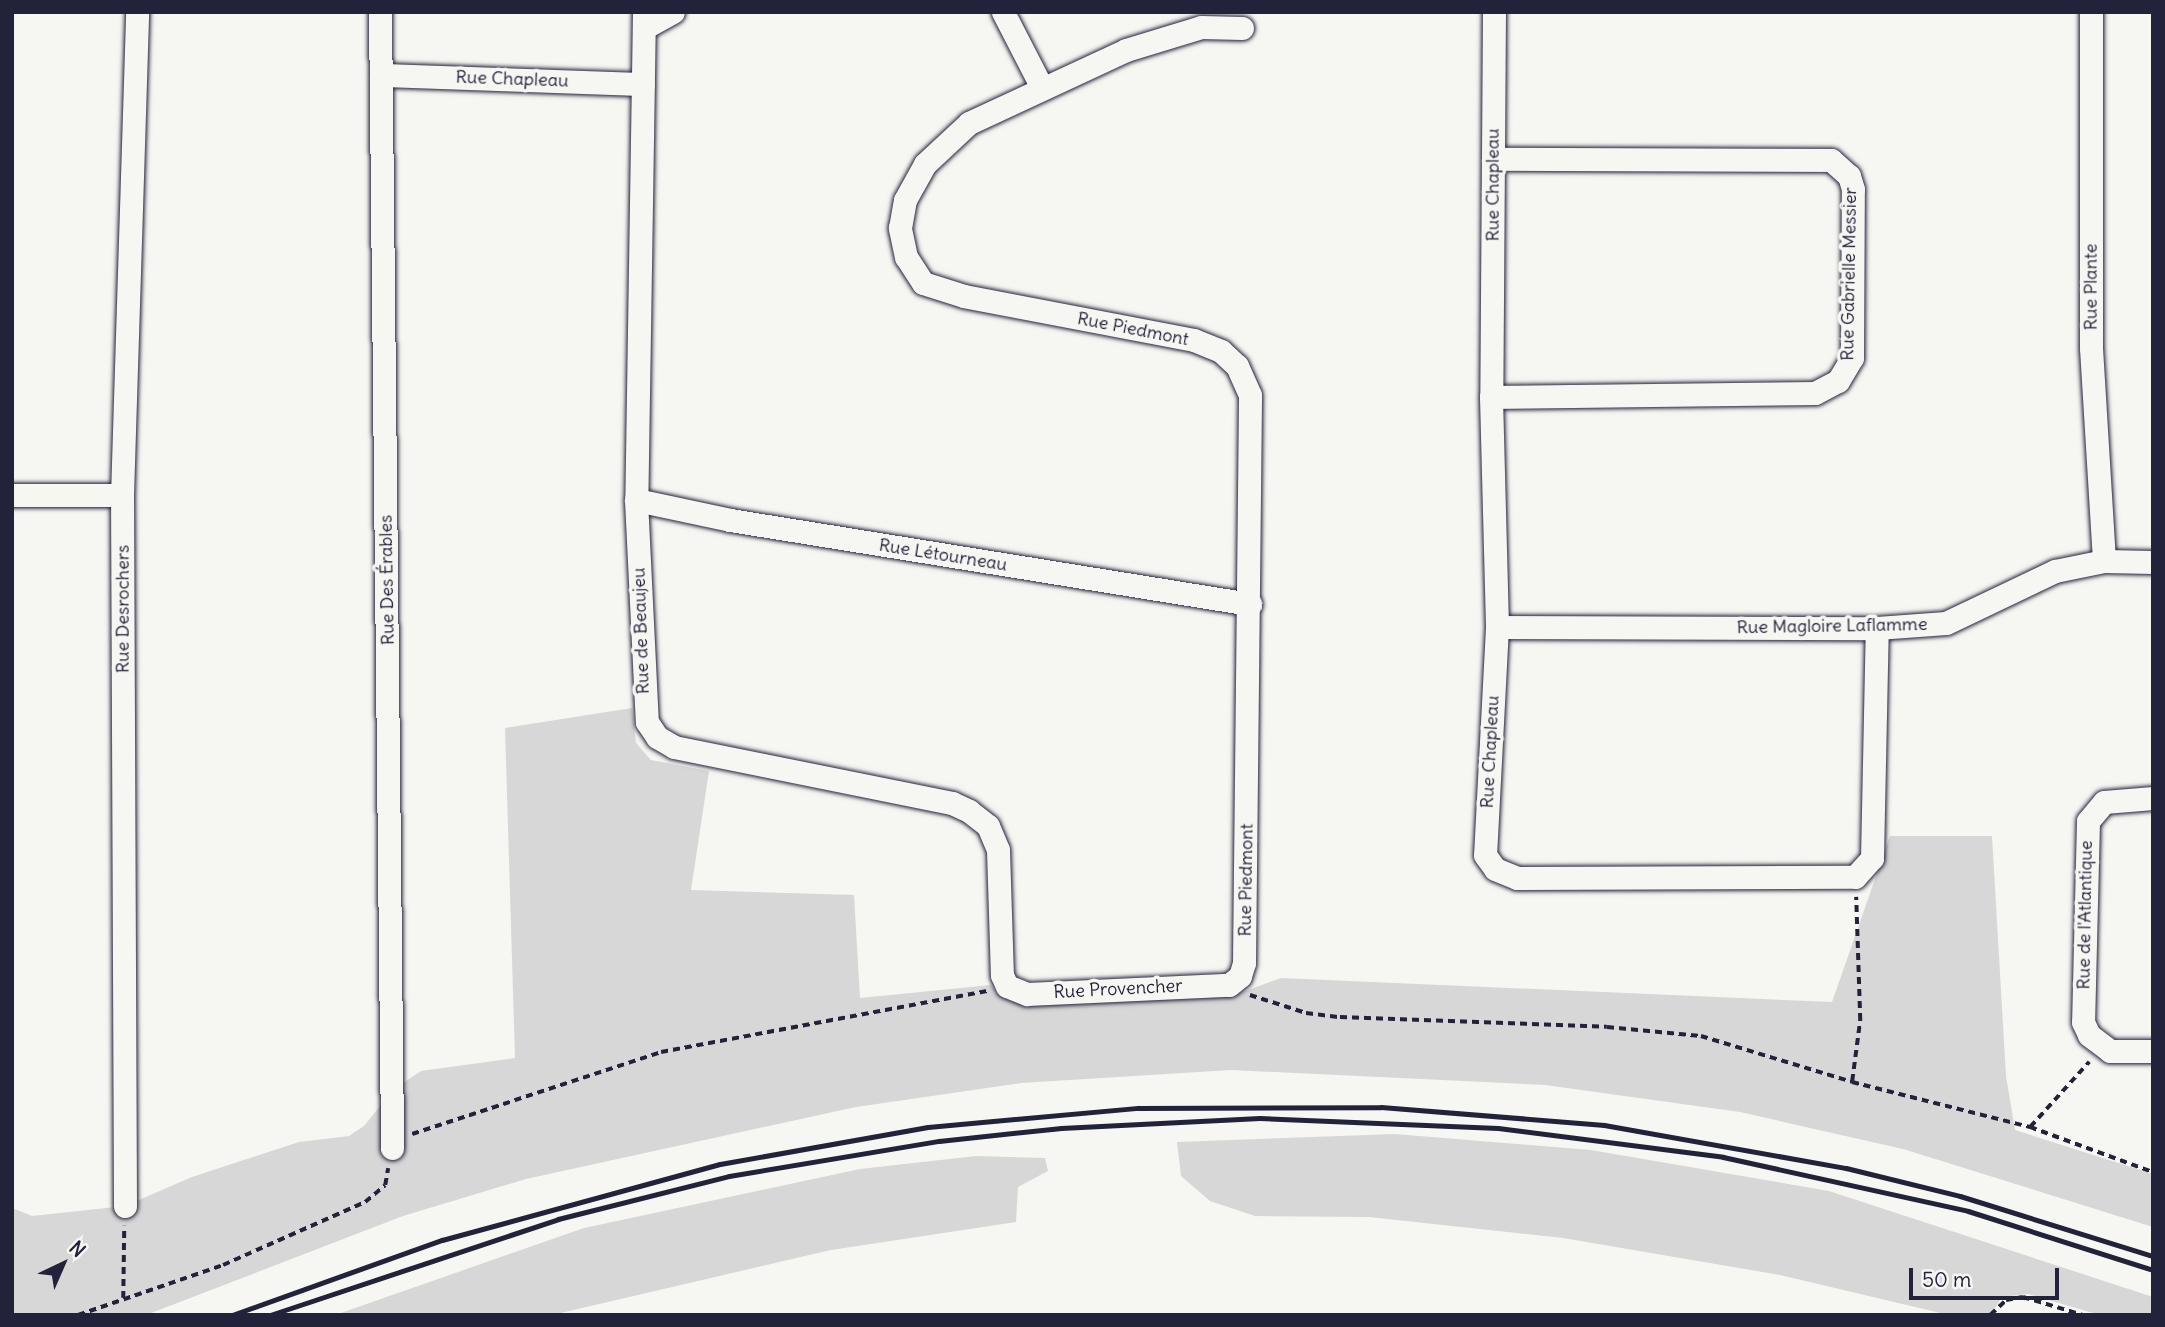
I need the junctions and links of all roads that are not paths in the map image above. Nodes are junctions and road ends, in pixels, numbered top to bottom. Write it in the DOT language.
graph roads {
  1 [pos="137,12"];
  2 [pos="380,12"];
  3 [pos="673,12"];
  4 [pos="1003,12"];
  5 [pos="1494,12"];
  6 [pos="2091,12"];
  7 [pos="644,20"];
  8 [pos="1242,28"];
  9 [pos="381,75"];
  10 [pos="643,84"];
  11 [pos="1042,88"];
  12 [pos="1493,159"];
  13 [pos="1491,397"];
  14 [pos="12,495"];
  15 [pos="122,495"];
  16 [pos="636,500"];
  17 [pos="2104,561"];
  18 [pos="2153,562"];
  19 [pos="1250,604"];
  20 [pos="1497,627"];
  21 [pos="1877,628"];
  22 [pos="2153,798"];
  23 [pos="1229,985"];
  24 [pos="1007,986"];
  25 [pos="2142,1051"];
  26 [pos="392,1147"];
  27 [pos="125,1206"];
  1 -- 15 [label="street, Rue Desrochers"];
  2 -- 9 [label="street, Rue Des Érables"];
  3 -- 7 [label="street"];
  4 -- 11 [label="street"];
  5 -- 12 [label="street, Rue Chapleau"];
  6 -- 17 [label="street, Rue Plante"];
  7 -- 10 [label="street, Rue de Beaujeu"];
  8 -- 11 [label="street, Rue Piedmont"];
  9 -- 10 [label="street, Rue Chapleau"];
  9 -- 26 [label="street, Rue Des Érables"];
  10 -- 16 [label="street, Rue de Beaujeu"];
  11 -- 19 [label="street, Rue Piedmont"];
  12 -- 13 [label="street, Rue Chapleau"];
  12 -- 13 [label="street, Rue Gabrielle Messier"];
  13 -- 20 [label="street, Rue Chapleau"];
  14 -- 15 [label="street"];
  15 -- 27 [label="street, Rue Desrochers"];
  16 -- 19 [label="street, Rue Létourneau"];
  16 -- 24 [label="street, Rue de Beaujeu"];
  17 -- 18 [label="street, Rue Magloire Laflamme"];
  17 -- 21 [label="street, Rue Magloire Laflamme"];
  19 -- 23 [label="street, Rue Piedmont"];
  20 -- 21 [label="street, Rue Magloire Laflamme"];
  20 -- 21 [label="street, Rue Chapleau"];
  22 -- 25 [label="street, Rue de l'Atlantique"];
  23 -- 24 [label="street, Rue Provencher"];
}
